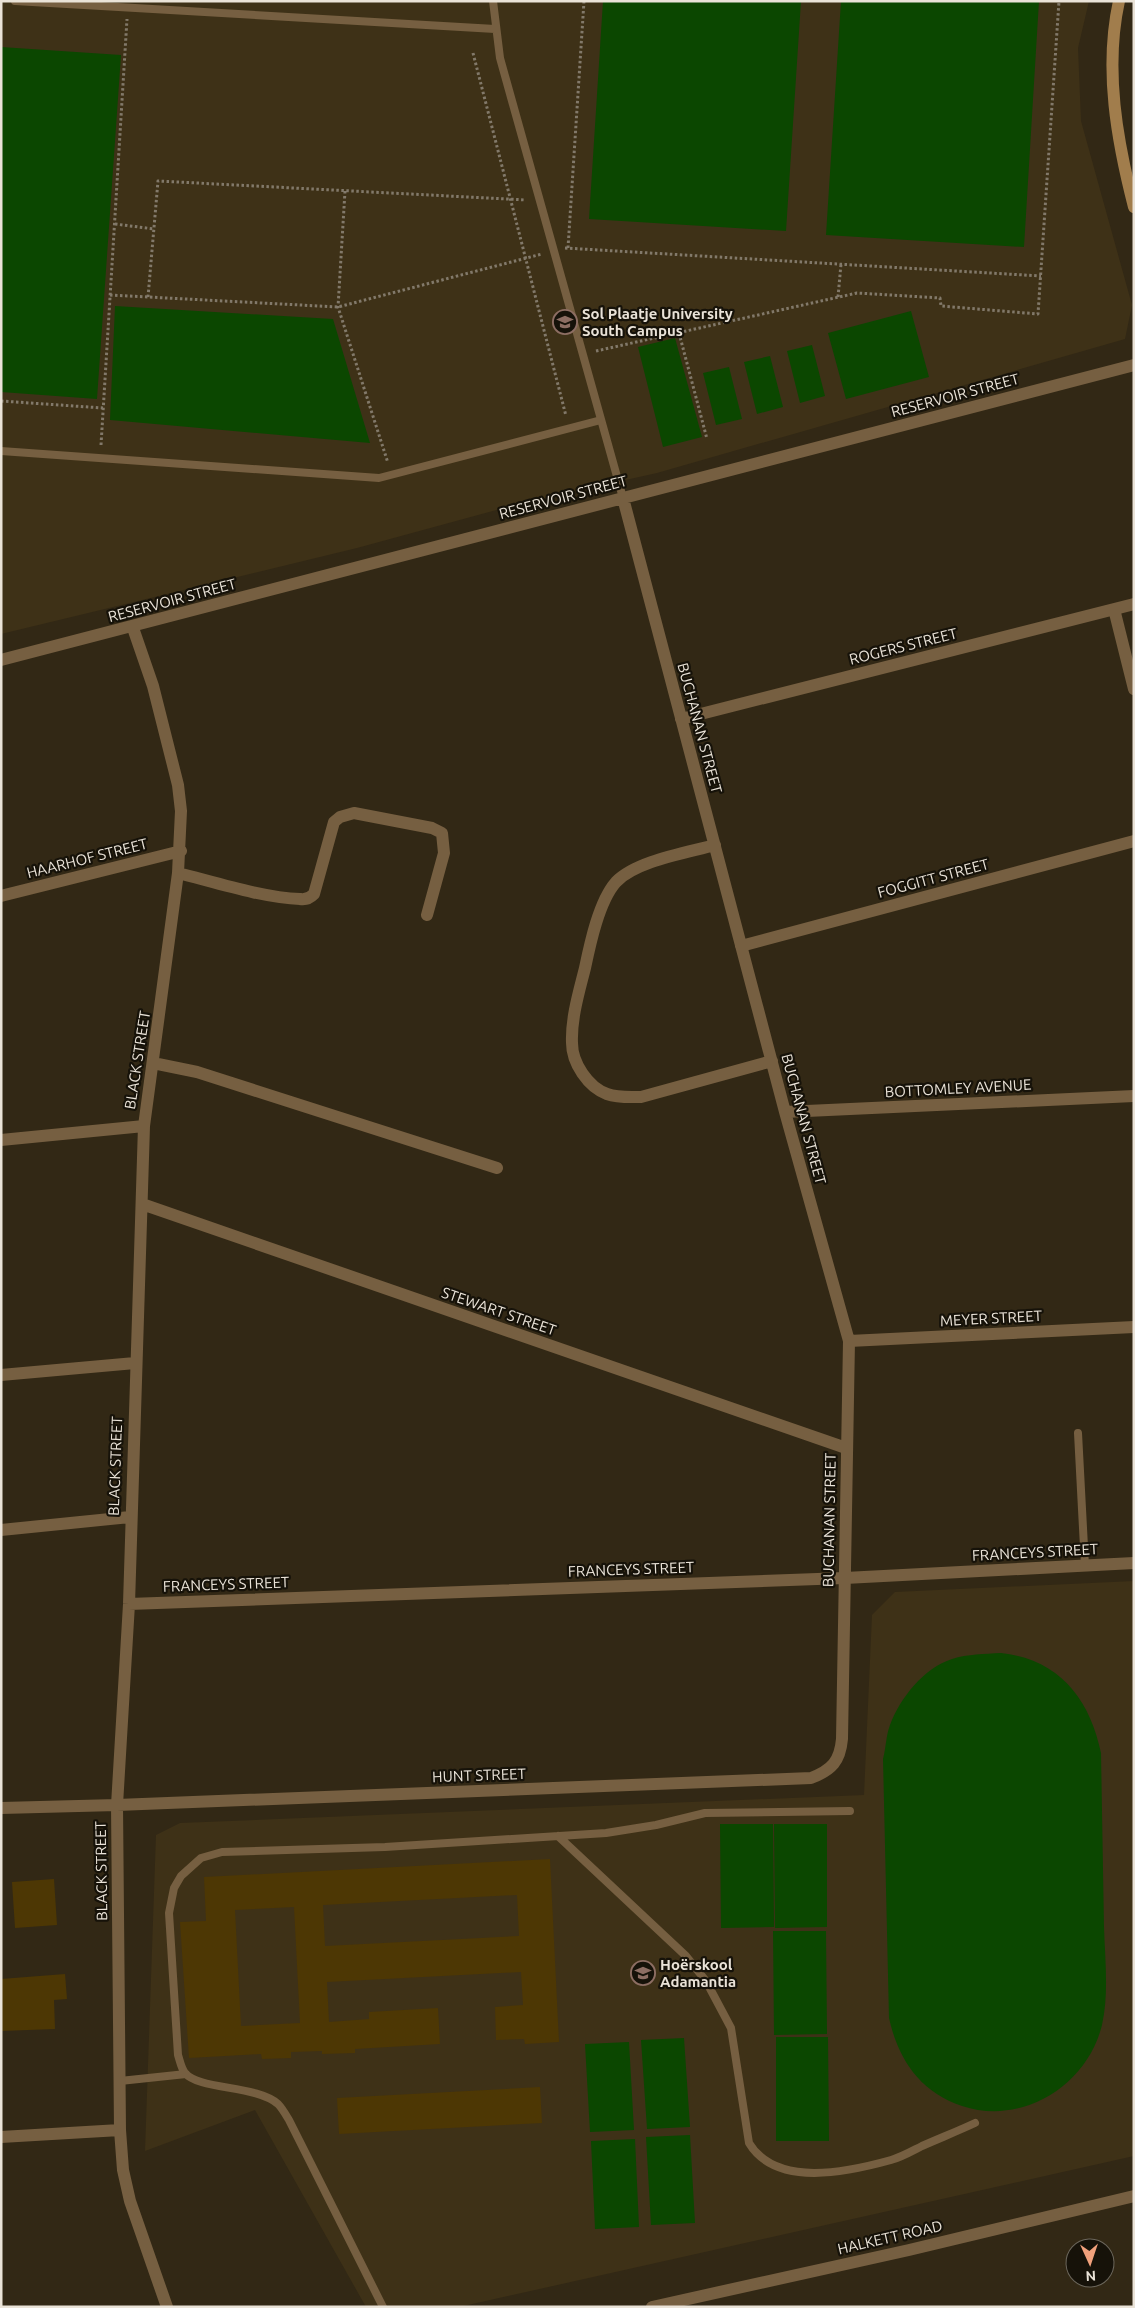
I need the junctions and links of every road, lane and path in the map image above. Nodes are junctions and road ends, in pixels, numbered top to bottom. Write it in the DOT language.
graph roads {
  1 [pos="15,1"];
  2 [pos="493,1"];
  3 [pos="584,1"];
  4 [pos="1059,1"];
  5 [pos="1119,1"];
  6 [pos="128,8"];
  7 [pos="495,29"];
  8 [pos="473,53"];
  9 [pos="345,191"];
  10 [pos="510,200"];
  11 [pos="540,201"];
  12 [pos="1134,207"];
  13 [pos="115,224"];
  14 [pos="154,229"];
  15 [pos="568,248"];
  16 [pos="559,250"];
  17 [pos="551,252"];
  18 [pos="567,257"];
  19 [pos="525,259"];
  20 [pos="841,264"];
  21 [pos="1041,276"];
  22 [pos="110,295"];
  23 [pos="838,297"];
  24 [pos="148,298"];
  25 [pos="338,308"];
  26 [pos="678,332"];
  27 [pos="582,354"];
  28 [pos="1134,366"];
  29 [pos="1,401"];
  30 [pos="103,408"];
  31 [pos="601,420"];
  32 [pos="569,428"];
  33 [pos="707,439"];
  34 [pos="1,451"];
  35 [pos="100,458"];
  36 [pos="392,474"];
  37 [pos="623,498"];
  38 [pos="1134,604"];
  39 [pos="1114,609"];
  40 [pos="133,628"];
  41 [pos="1,660"];
  42 [pos="1134,690"];
  43 [pos="681,720"];
  44 [pos="1134,841"];
  45 [pos="714,845"];
  46 [pos="181,851"];
  47 [pos="178,873"];
  48 [pos="1,896"];
  49 [pos="427,915"];
  50 [pos="741,946"];
  51 [pos="772,1061"];
  52 [pos="153,1063"];
  53 [pos="1134,1096"];
  54 [pos="785,1112"];
  55 [pos="144,1126"];
  56 [pos="1,1140"];
  57 [pos="497,1168"];
  58 [pos="142,1204"];
  59 [pos="1134,1327"];
  60 [pos="849,1342"];
  61 [pos="135,1364"];
  62 [pos="1,1376"];
  63 [pos="1078,1433"];
  64 [pos="846,1448"];
  65 [pos="130,1517"];
  66 [pos="1,1530"];
  67 [pos="1134,1563"];
  68 [pos="1084,1566"];
  69 [pos="845,1578"];
  70 [pos="129,1604"];
  71 [pos="837,1761"];
  72 [pos="117,1805"];
  73 [pos="1,1808"];
  74 [pos="850,1811"];
  75 [pos="558,1836"];
  76 [pos="186,2074"];
  77 [pos="120,2081"];
  78 [pos="975,2123"];
  79 [pos="120,2130"];
  80 [pos="1,2137"];
  81 [pos="1134,2196"];
  82 [pos="665,2305"];
  83 [pos="167,2307"];
  84 [pos="383,2307"];
  85 [pos="652,2307"];
  1 -- 6 [label="lane"];
  2 -- 7 [label="lane"];
  3 -- 15 [label="path"];
  4 -- 21 [label="path"];
  5 -- 12 [label="street"];
  6 -- 7 [label="lane"];
  6 -- 13 [label="path"];
  7 -- 11 [label="lane"];
  8 -- 10 [label="path"];
  9 -- 10 [label="path"];
  9 -- 14 [label="path"];
  9 -- 25 [label="path"];
  10 -- 11 [label="path"];
  10 -- 19 [label="path"];
  11 -- 27 [label="lane"];
  13 -- 14 [label="path"];
  13 -- 22 [label="path"];
  14 -- 24 [label="path"];
  15 -- 16 [label="path"];
  15 -- 18 [label="path"];
  15 -- 20 [label="path"];
  17 -- 19 [label="path"];
  19 -- 25 [label="path"];
  19 -- 32 [label="path"];
  20 -- 21 [label="path"];
  20 -- 23 [label="path"];
  21 -- 23 [label="path"];
  22 -- 24 [label="path"];
  22 -- 30 [label="path"];
  23 -- 26 [label="path"];
  24 -- 25 [label="path"];
  25 -- 36 [label="path"];
  26 -- 27 [label="path"];
  26 -- 33 [label="path"];
  27 -- 31 [label="lane"];
  28 -- 37 [label="street, RESERVOIR STREET"];
  29 -- 30 [label="path"];
  30 -- 35 [label="path"];
  31 -- 32 [label="lane"];
  31 -- 37 [label="lane"];
  32 -- 36 [label="lane"];
  34 -- 35 [label="lane"];
  35 -- 36 [label="lane"];
  37 -- 40 [label="street, RESERVOIR STREET"];
  37 -- 43 [label="street, BUCHANAN STREET"];
  38 -- 39 [label="street, ROGERS STREET"];
  39 -- 42 [label="street"];
  39 -- 43 [label="street, ROGERS STREET"];
  40 -- 41 [label="street, RESERVOIR STREET"];
  40 -- 46 [label="street, BLACK STREET"];
  43 -- 45 [label="street, BUCHANAN STREET"];
  44 -- 50 [label="street, FOGGITT STREET"];
  45 -- 50 [label="street, BUCHANAN STREET"];
  45 -- 51 [label="street"];
  46 -- 47 [label="street, BLACK STREET"];
  46 -- 48 [label="street, HAARHOF STREET"];
  47 -- 49 [label="street"];
  47 -- 52 [label="street, BLACK STREET"];
  50 -- 51 [label="street, BUCHANAN STREET"];
  51 -- 54 [label="street, BUCHANAN STREET"];
  52 -- 55 [label="street, BLACK STREET"];
  52 -- 57 [label="street"];
  53 -- 54 [label="street, BOTTOMLEY AVENUE"];
  54 -- 60 [label="street, BUCHANAN STREET"];
  55 -- 56 [label="street"];
  55 -- 58 [label="street, BLACK STREET"];
  58 -- 61 [label="street, BLACK STREET"];
  58 -- 64 [label="street, STEWART STREET"];
  59 -- 60 [label="street, MEYER STREET"];
  60 -- 64 [label="street, BUCHANAN STREET"];
  61 -- 62 [label="street"];
  61 -- 65 [label="street, BLACK STREET"];
  63 -- 68 [label="lane"];
  64 -- 69 [label="street, BUCHANAN STREET"];
  65 -- 66 [label="street"];
  65 -- 70 [label="street, BLACK STREET"];
  67 -- 68 [label="street, FRANCEYS STREET"];
  68 -- 69 [label="street, FRANCEYS STREET"];
  69 -- 70 [label="street, FRANCEYS STREET"];
  69 -- 71 [label="street, BUCHANAN STREET"];
  70 -- 72 [label="street, BLACK STREET"];
  71 -- 72 [label="street, HUNT STREET"];
  72 -- 73 [label="street, HUNT STREET"];
  72 -- 77 [label="street, BLACK STREET"];
  74 -- 75 [label="lane"];
  75 -- 76 [label="lane"];
  75 -- 78 [label="lane"];
  76 -- 77 [label="lane"];
  76 -- 84 [label="lane"];
  77 -- 79 [label="street, BLACK STREET"];
  79 -- 80 [label="street"];
  79 -- 83 [label="street, BLACK STREET"];
  81 -- 82 [label="street, HALKETT ROAD"];
  82 -- 85 [label="street, HALKETT ROAD"];
}
